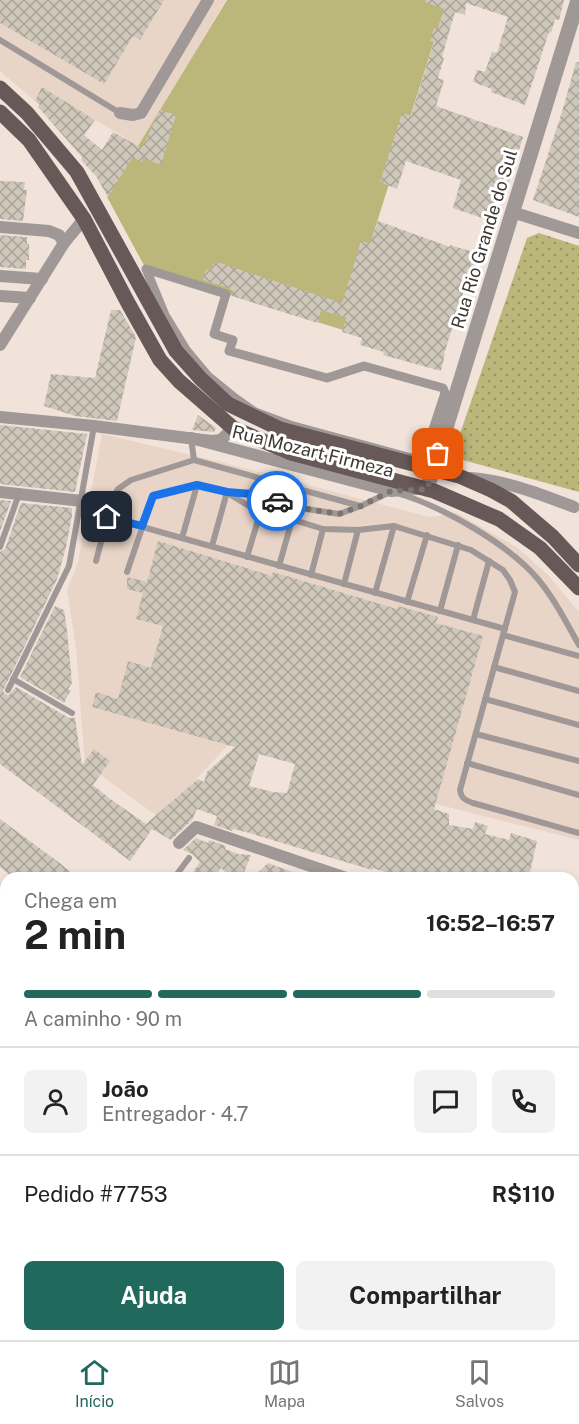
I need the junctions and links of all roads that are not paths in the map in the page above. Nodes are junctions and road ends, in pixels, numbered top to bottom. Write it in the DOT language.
graph roads {
  1 [pos="208,0"];
  2 [pos="578,0"];
  3 [pos="0,40"];
  4 [pos="0,88"];
  5 [pos="0,112"];
  6 [pos="120,113"];
  7 [pos="513,212"];
  8 [pos="84,219"];
  9 [pos="0,227"];
  10 [pos="579,233"];
  11 [pos="64,243"];
  12 [pos="0,276"];
  13 [pos="42,279"];
  14 [pos="0,296"];
  15 [pos="30,298"];
  16 [pos="0,345"];
  17 [pos="208,376"];
  18 [pos="0,417"];
  19 [pos="94,426"];
  20 [pos="233,428"];
  21 [pos="191,438"];
  22 [pos="194,460"];
  23 [pos="433,470"];
  24 [pos="459,476"];
  25 [pos="197,485"];
  26 [pos="391,491"];
  27 [pos="0,492"];
  28 [pos="227,492"];
  29 [pos="19,494"];
  30 [pos="425,495"];
  31 [pos="82,501"];
  32 [pos="510,501"];
  33 [pos="361,506"];
  34 [pos="576,507"];
  35 [pos="261,510"];
  36 [pos="107,517"];
  37 [pos="292,520"];
  38 [pos="142,526"];
  39 [pos="394,526"];
  40 [pos="323,529"];
  41 [pos="358,530"];
  42 [pos="427,535"];
  43 [pos="182,538"];
  44 [pos="458,545"];
  45 [pos="212,546"];
  46 [pos="0,547"];
  47 [pos="247,557"];
  48 [pos="96,561"];
  49 [pos="489,561"];
  50 [pos="579,565"];
  51 [pos="279,566"];
  52 [pos="127,572"];
  53 [pos="311,575"];
  54 [pos="344,584"];
  55 [pos="579,588"];
  56 [pos="375,593"];
  57 [pos="407,602"];
  58 [pos="440,611"];
  59 [pos="473,620"];
  60 [pos="504,632"];
  61 [pos="579,645"];
  62 [pos="579,656"];
  63 [pos="494,667"];
  64 [pos="13,680"];
  65 [pos="8,690"];
  66 [pos="579,691"];
  67 [pos="485,699"];
  68 [pos="72,713"];
  69 [pos="579,725"];
  70 [pos="476,734"];
  71 [pos="579,761"];
  72 [pos="468,763"];
  73 [pos="579,795"];
  74 [pos="579,833"];
  75 [pos="179,843"];
  76 [pos="189,858"];
  77 [pos="178,872"];
  78 [pos="328,872"];
  1 -- 6 [label="street"];
  2 -- 7 [label="street, Rua Rio Grande do Sul"];
  3 -- 6 [label="lane"];
  4 -- 23 [label="main road"];
  5 -- 8 [label="main road"];
  7 -- 10 [label="street"];
  7 -- 23 [label="street, Rua Rio Grande do Sul"];
  8 -- 11 [label="street"];
  8 -- 20 [label="main road"];
  9 -- 11 [label="street"];
  11 -- 13 [label="street"];
  12 -- 13 [label="street"];
  13 -- 15 [label="street"];
  14 -- 15 [label="street"];
  15 -- 16 [label="street"];
  17 -- 17 [label="street"];
  18 -- 19 [label="street, Rua Mozart Firmeza"];
  19 -- 21 [label="street, Rua Mozart Firmeza"];
  19 -- 31 [label="lane"];
  20 -- 21 [label="street, Rua Mozart Firmeza"];
  20 -- 30 [label="main road"];
  21 -- 22 [label="lane"];
  21 -- 26 [label="street, Rua Mozart Firmeza"];
  22 -- 33 [label="lane"];
  22 -- 36 [label="lane"];
  23 -- 24 [label="main road"];
  23 -- 30 [label="street, Rua Rio Grande do Sul"];
  24 -- 32 [label="main road"];
  24 -- 34 [label="street"];
  25 -- 28 [label="lane"];
  25 -- 38 [label="lane"];
  25 -- 43 [label="lane"];
  26 -- 30 [label="street, Rua Mozart Firmeza"];
  26 -- 33 [label="lane"];
  27 -- 29 [label="street"];
  28 -- 33 [label="lane"];
  28 -- 35 [label="lane"];
  28 -- 45 [label="lane"];
  29 -- 31 [label="street"];
  29 -- 46 [label="lane"];
  30 -- 55 [label="main road"];
  30 -- 61 [label="lane"];
  31 -- 64 [label="lane"];
  32 -- 34 [label="street"];
  32 -- 50 [label="main road"];
  35 -- 37 [label="lane"];
  35 -- 47 [label="lane"];
  36 -- 38 [label="lane"];
  36 -- 48 [label="lane"];
  37 -- 40 [label="lane"];
  37 -- 51 [label="lane"];
  38 -- 43 [label="lane"];
  38 -- 52 [label="lane"];
  39 -- 41 [label="lane"];
  39 -- 42 [label="lane"];
  39 -- 56 [label="lane"];
  40 -- 41 [label="lane"];
  40 -- 53 [label="lane"];
  41 -- 54 [label="lane"];
  42 -- 44 [label="lane"];
  42 -- 57 [label="lane"];
  43 -- 45 [label="lane"];
  44 -- 49 [label="lane"];
  44 -- 58 [label="lane"];
  45 -- 47 [label="lane"];
  47 -- 51 [label="lane"];
  49 -- 59 [label="lane"];
  49 -- 60 [label="lane"];
  51 -- 53 [label="lane"];
  53 -- 54 [label="lane"];
  54 -- 56 [label="lane"];
  56 -- 57 [label="lane"];
  57 -- 58 [label="lane"];
  58 -- 59 [label="lane"];
  59 -- 60 [label="lane"];
  60 -- 62 [label="lane"];
  60 -- 63 [label="lane"];
  63 -- 66 [label="lane"];
  63 -- 67 [label="lane"];
  64 -- 65 [label="lane"];
  64 -- 68 [label="lane"];
  67 -- 69 [label="lane"];
  67 -- 70 [label="lane"];
  70 -- 71 [label="lane"];
  70 -- 72 [label="lane"];
  72 -- 73 [label="lane"];
  72 -- 74 [label="lane"];
  75 -- 78 [label="street"];
  76 -- 77 [label="lane"];
}
